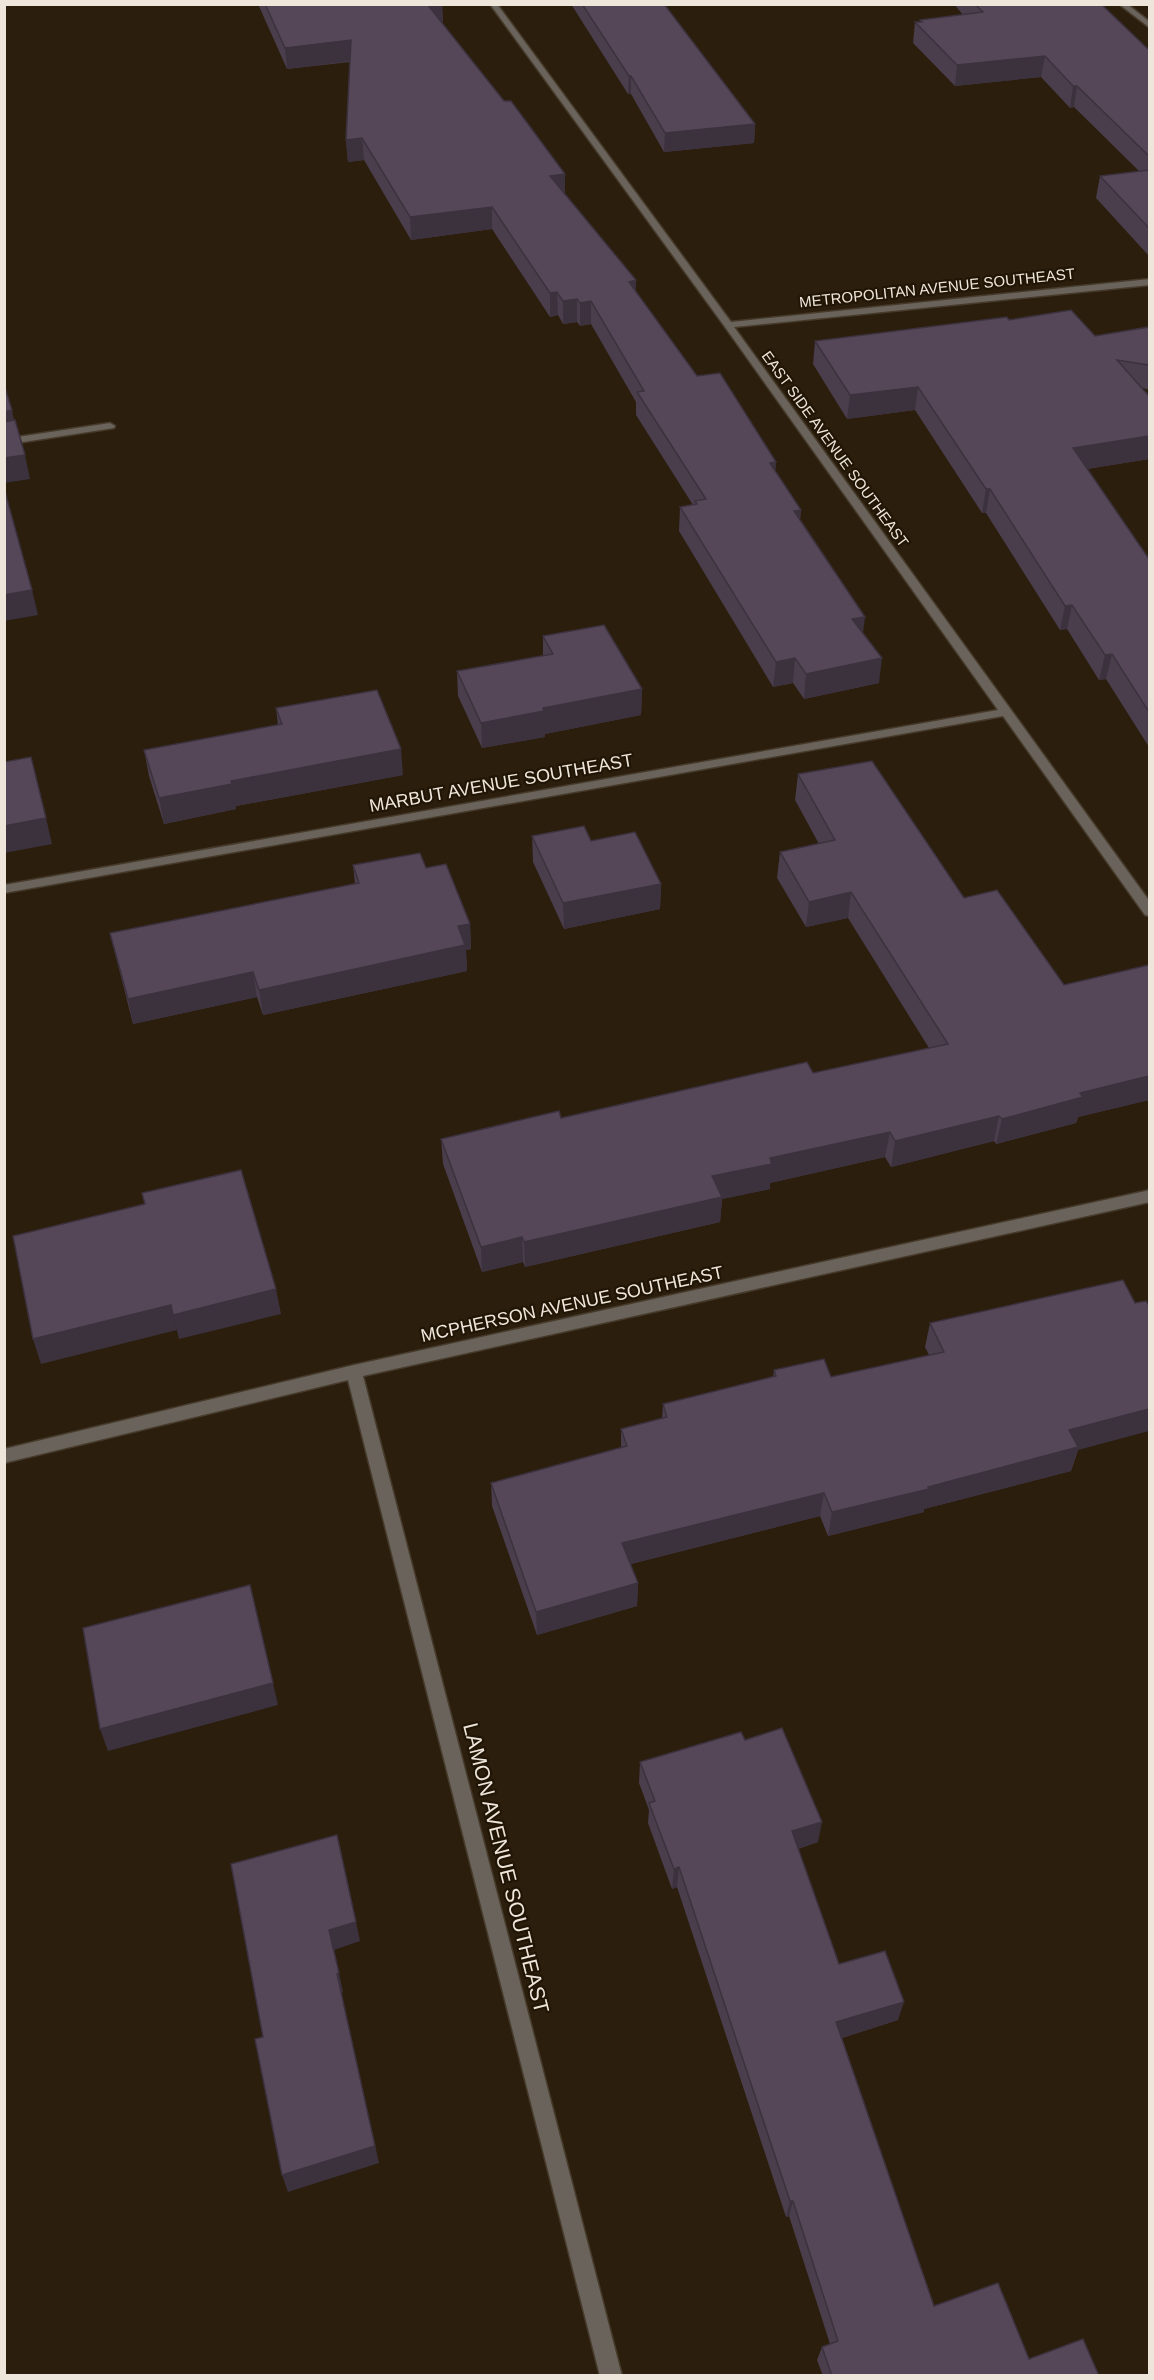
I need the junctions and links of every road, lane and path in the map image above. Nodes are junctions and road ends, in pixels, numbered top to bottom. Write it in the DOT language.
graph roads {
  1 [pos="493,4"];
  2 [pos="1122,4"];
  3 [pos="1149,26"];
  4 [pos="1149,282"];
  5 [pos="728,325"];
  6 [pos="110,426"];
  7 [pos="4,442"];
  8 [pos="1005,712"];
  9 [pos="4,888"];
  10 [pos="1149,912"];
  11 [pos="1149,1196"];
  12 [pos="354,1372"];
  13 [pos="4,1456"];
  14 [pos="611,2376"];
  1 -- 5 [label="street, EAST SIDE AVENUE SOUTHEAST"];
  2 -- 3 [label="street"];
  4 -- 5 [label="street, METROPOLITAN AVENUE SOUTHEAST"];
  5 -- 8 [label="street, EAST SIDE AVENUE SOUTHEAST"];
  6 -- 7 [label="street"];
  8 -- 9 [label="street, MARBUT AVENUE SOUTHEAST"];
  8 -- 10 [label="street, EAST SIDE AVENUE SOUTHEAST"];
  11 -- 12 [label="street, MCPHERSON AVENUE SOUTHEAST"];
  12 -- 13 [label="street, MCPHERSON AVENUE SOUTHEAST"];
  12 -- 14 [label="street, LAMON AVENUE SOUTHEAST"];
}
